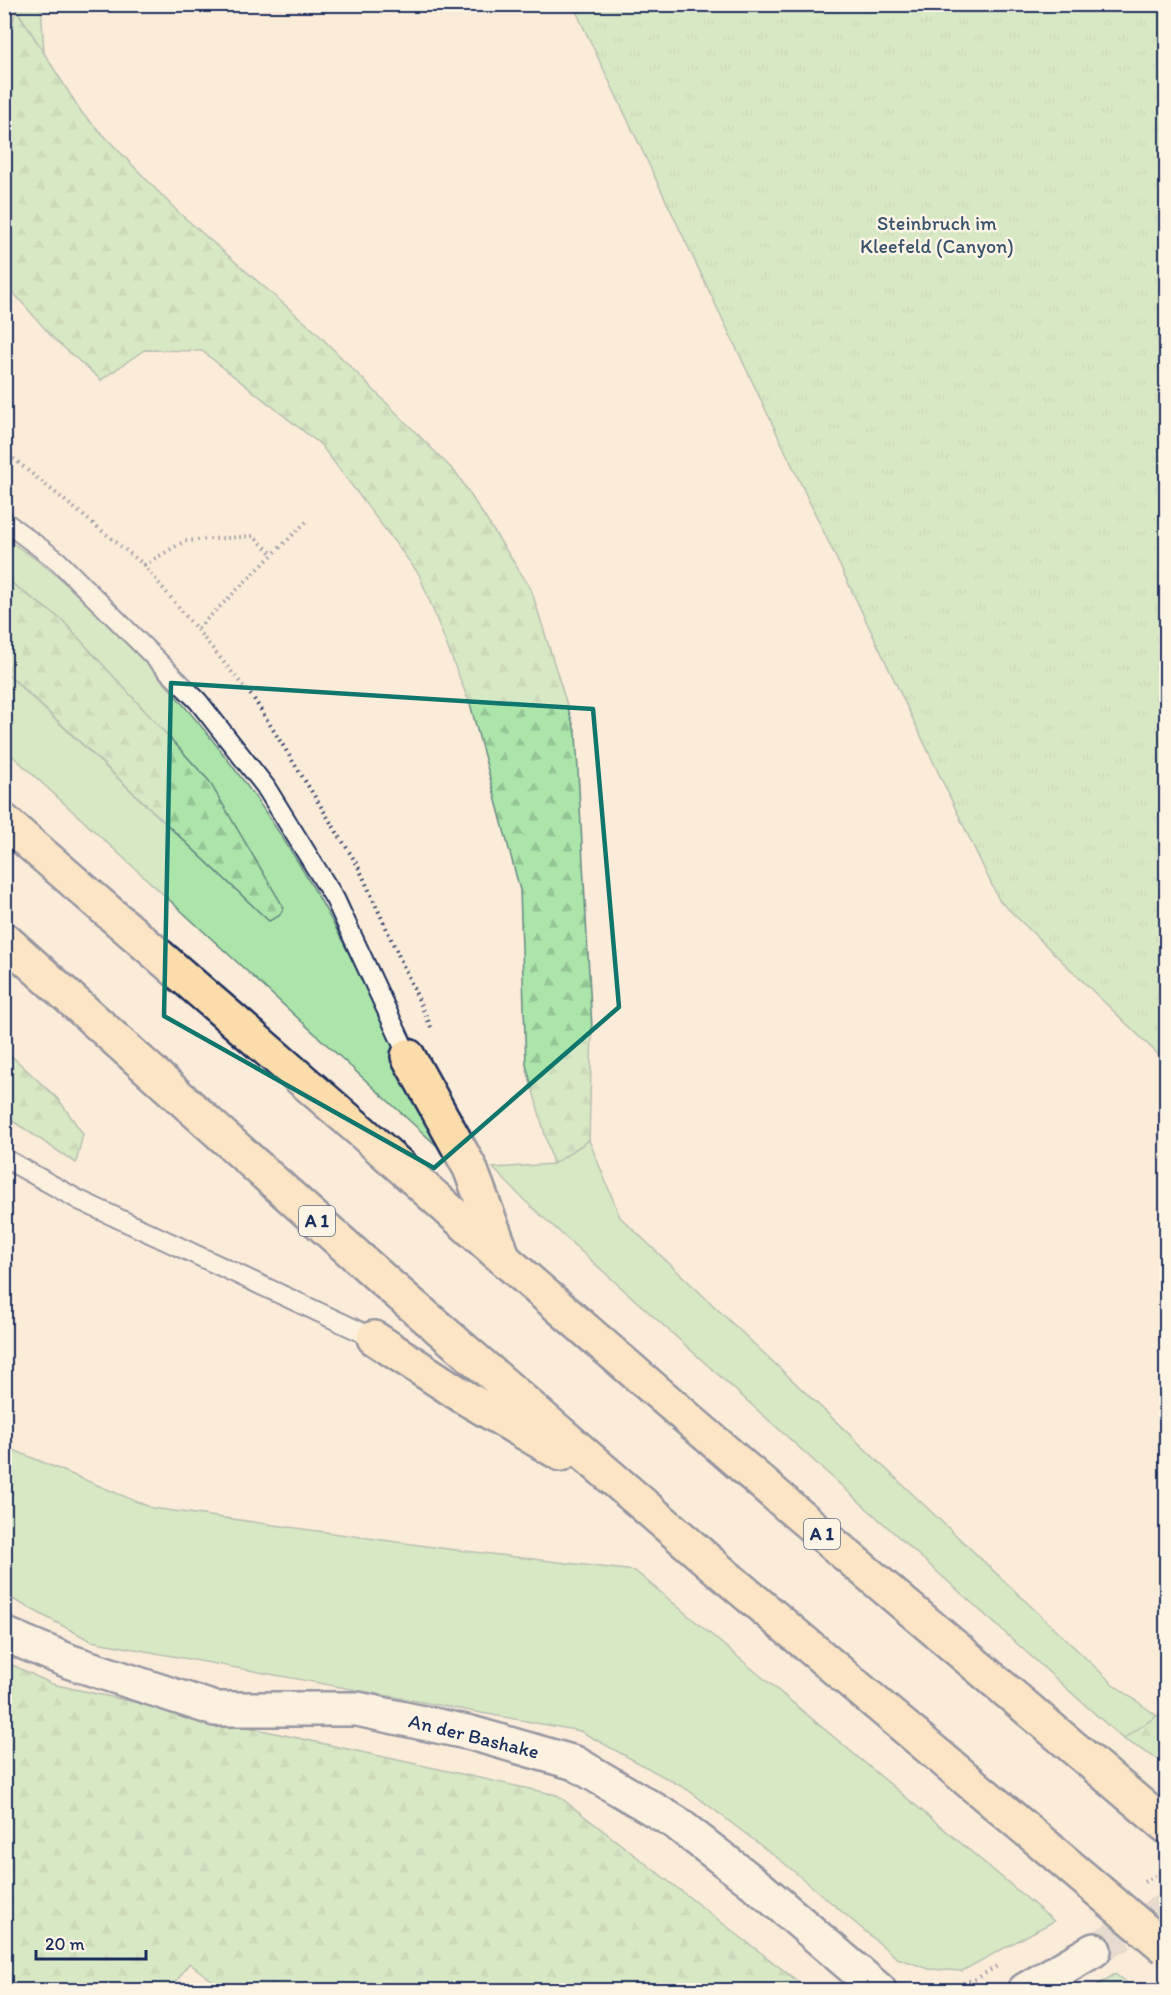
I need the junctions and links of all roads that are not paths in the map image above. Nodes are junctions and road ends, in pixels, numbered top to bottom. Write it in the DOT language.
graph roads {
  1 [pos="4,521"];
  2 [pos="4,821"];
  3 [pos="4,939"];
  4 [pos="408,1056"];
  5 [pos="4,1158"];
  6 [pos="505,1260"];
  7 [pos="374,1338"];
  8 [pos="635,1497"];
  9 [pos="4,1634"];
  10 [pos="1154,1816"];
  11 [pos="1167,1948"];
  12 [pos="1094,1950"];
  13 [pos="879,1990"];
  14 [pos="1025,1990"];
  1 -- 4 [label="lane"];
  2 -- 6 [label="highway, A 1"];
  3 -- 8 [label="highway, A 1"];
  4 -- 6 [label="highway"];
  5 -- 7 [label="lane"];
  6 -- 10 [label="highway, A 1"];
  7 -- 8 [label="highway"];
  8 -- 11 [label="highway, A 1, bridge"];
  9 -- 13 [label="street, An der Bashake"];
  12 -- 14 [label="street"];
}
